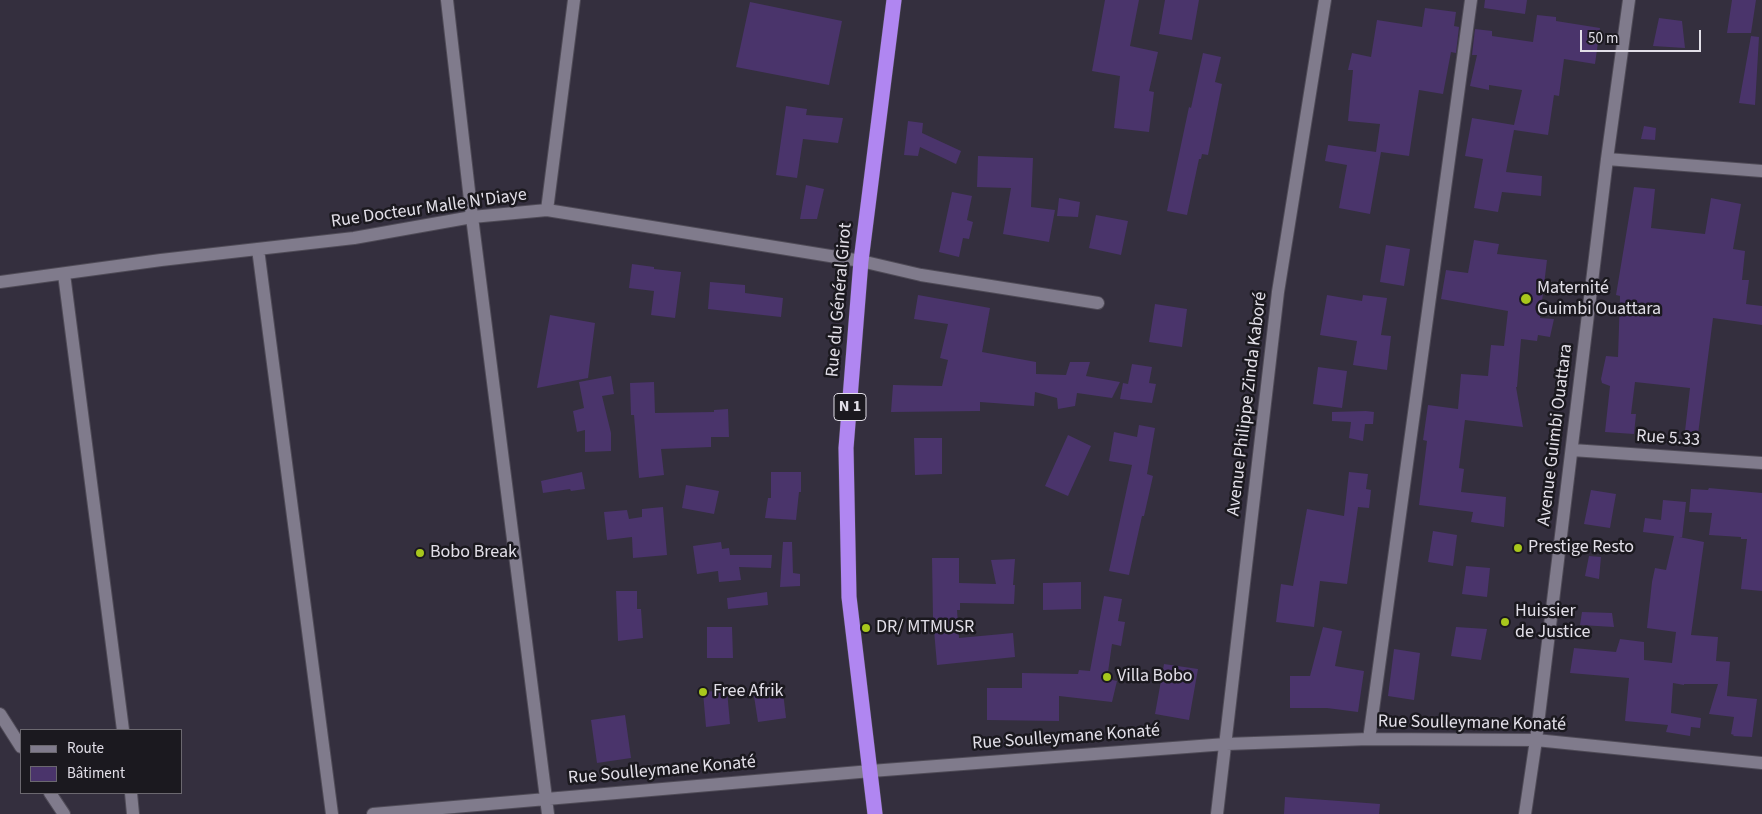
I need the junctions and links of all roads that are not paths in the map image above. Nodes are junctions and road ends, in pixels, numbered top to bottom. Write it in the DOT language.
graph roads {
  1 [pos="446,0"];
  2 [pos="574,0"];
  3 [pos="894,0"];
  4 [pos="1325,0"];
  5 [pos="1471,0"];
  6 [pos="1629,0"];
  7 [pos="1607,160"];
  8 [pos="1762,171"];
  9 [pos="547,210"];
  10 [pos="472,217"];
  11 [pos="258,249"];
  12 [pos="861,261"];
  13 [pos="64,274"];
  14 [pos="0,282"];
  15 [pos="1098,303"];
  16 [pos="1572,450"];
  17 [pos="1762,463"];
  18 [pos="0,714"];
  19 [pos="122,729"];
  20 [pos="1369,739"];
  21 [pos="1536,740"];
  22 [pos="1226,744"];
  23 [pos="20,745"];
  24 [pos="1762,763"];
  25 [pos="871,771"];
  26 [pos="51,794"];
  27 [pos="130,794"];
  28 [pos="546,798"];
  29 [pos="64,814"];
  30 [pos="133,814"];
  31 [pos="332,814"];
  32 [pos="373,814"];
  33 [pos="548,814"];
  34 [pos="875,814"];
  35 [pos="1217,814"];
  36 [pos="1525,814"];
  1 -- 10 [label="street"];
  2 -- 9 [label="street"];
  3 -- 12 [label="highway, Rue du Général Girot / N 1"];
  4 -- 22 [label="street, Avenue Philippe Zinda Kaboré"];
  5 -- 20 [label="street"];
  6 -- 7 [label="street, Avenue Guimbi Ouattara"];
  7 -- 8 [label="street"];
  7 -- 16 [label="street, Avenue Guimbi Ouattara"];
  9 -- 10 [label="street, Rue Docteur Malle N'Diaye"];
  9 -- 12 [label="street, Rue Docteur Malle N'Diaye"];
  10 -- 11 [label="street, Rue Docteur Malle N'Diaye"];
  10 -- 28 [label="street"];
  11 -- 13 [label="street, Rue Docteur Malle N'Diaye"];
  11 -- 31 [label="street"];
  12 -- 15 [label="street, Rue Docteur Malle N'Diaye"];
  12 -- 25 [label="highway, Rue du Général Girot / N 1"];
  13 -- 14 [label="street, Rue Docteur Malle N'Diaye"];
  13 -- 19 [label="street"];
  16 -- 17 [label="street, Rue 5.33"];
  16 -- 21 [label="street, Avenue Guimbi Ouattara"];
  18 -- 23 [label="street"];
  20 -- 21 [label="street, Rue Soulleymane Konaté"];
  20 -- 22 [label="street, Rue Soulleymane Konaté"];
  21 -- 24 [label="street, Rue Soulleymane Konaté"];
  21 -- 36 [label="street, Avenue Guimbi Ouattara"];
  22 -- 25 [label="street, Rue Soulleymane Konaté"];
  22 -- 35 [label="street, Avenue Philippe Zinda Kaboré"];
  25 -- 28 [label="street, Rue Soulleymane Konaté"];
  25 -- 34 [label="highway, Rue du Général Girot / N 1"];
  26 -- 29 [label="street"];
  27 -- 30 [label="street"];
  28 -- 32 [label="street, Rue Soulleymane Konaté"];
  28 -- 33 [label="street"];
}
